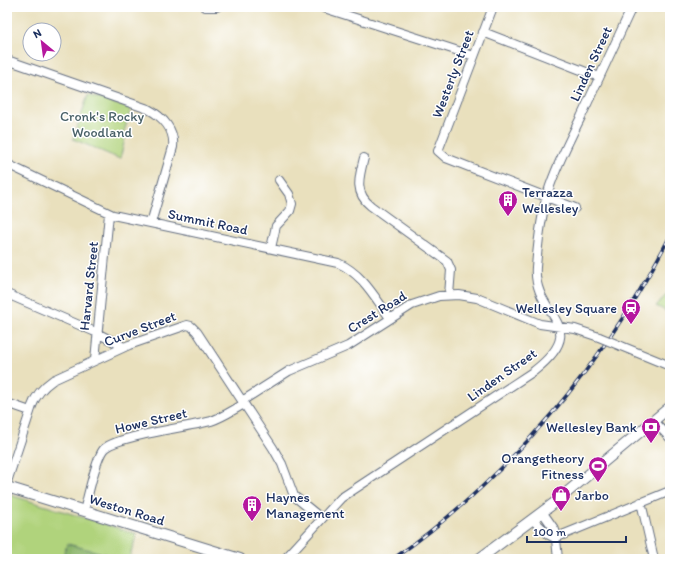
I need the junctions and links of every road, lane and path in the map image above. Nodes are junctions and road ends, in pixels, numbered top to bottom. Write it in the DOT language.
graph roads {
  1 [pos="205,7"];
  2 [pos="217,7"];
  3 [pos="321,7"];
  4 [pos="493,7"];
  5 [pos="632,7"];
  6 [pos="484,32"];
  7 [pos="474,56"];
  8 [pos="7,60"];
  9 [pos="599,77"];
  10 [pos="364,158"];
  11 [pos="7,164"];
  12 [pos="279,180"];
  13 [pos="546,197"];
  14 [pos="576,208"];
  15 [pos="109,214"];
  16 [pos="151,224"];
  17 [pos="271,248"];
  18 [pos="7,294"];
  19 [pos="449,295"];
  20 [pos="390,318"];
  21 [pos="560,328"];
  22 [pos="97,333"];
  23 [pos="124,347"];
  24 [pos="95,360"];
  25 [pos="670,366"];
  26 [pos="243,402"];
  27 [pos="7,403"];
  28 [pos="670,407"];
  29 [pos="30,411"];
  30 [pos="654,421"];
  31 [pos="670,438"];
  32 [pos="7,482"];
  33 [pos="7,487"];
  34 [pos="670,491"];
  35 [pos="641,502"];
  36 [pos="84,512"];
  37 [pos="543,512"];
  38 [pos="321,518"];
  39 [pos="533,520"];
  40 [pos="555,538"];
  41 [pos="240,559"];
  42 [pos="285,559"];
  43 [pos="479,559"];
  44 [pos="558,559"];
  45 [pos="654,559"];
  1 -- 2 [label="street"];
  3 -- 7 [label="street"];
  4 -- 6 [label="street, Westerly Street"];
  5 -- 9 [label="street, Linden Street"];
  6 -- 7 [label="street, Westerly Street"];
  6 -- 9 [label="street"];
  7 -- 13 [label="street, Westerly Street"];
  8 -- 16 [label="street"];
  9 -- 13 [label="street, Linden Street"];
  10 -- 19 [label="street"];
  11 -- 15 [label="street, Summit Road"];
  12 -- 17 [label="street"];
  13 -- 14 [label="street"];
  13 -- 21 [label="street, Linden Street"];
  15 -- 16 [label="street, Summit Road"];
  15 -- 22 [label="street, Harvard Street"];
  16 -- 17 [label="street, Summit Road"];
  17 -- 20 [label="street, Summit Road"];
  18 -- 22 [label="street"];
  19 -- 20 [label="street, Crest Road"];
  19 -- 21 [label="street, Crest Road"];
  20 -- 26 [label="street, Crest Road"];
  21 -- 25 [label="street, Crest Road, bridge"];
  21 -- 38 [label="street, Linden Street"];
  22 -- 23 [label="street"];
  22 -- 24 [label="street, Harvard Street"];
  23 -- 24 [label="street, Curve Street"];
  23 -- 26 [label="street, Curve Street"];
  24 -- 29 [label="street, Curve Street"];
  26 -- 36 [label="street, Howe Street"];
  26 -- 38 [label="street, Curve Street"];
  27 -- 29 [label="street"];
  28 -- 30 [label="main road"];
  29 -- 32 [label="street, Curve Street"];
  30 -- 31 [label="street"];
  30 -- 37 [label="main road"];
  33 -- 36 [label="main road, Weston Road"];
  34 -- 35 [label="street"];
  35 -- 40 [label="street"];
  35 -- 45 [label="street"];
  36 -- 41 [label="main road, Weston Road"];
  37 -- 39 [label="main road"];
  37 -- 40 [label="street"];
  38 -- 42 [label="street, Linden Street"];
  39 -- 40 [label="street"];
  39 -- 43 [label="main road"];
  40 -- 44 [label="street"];
}
